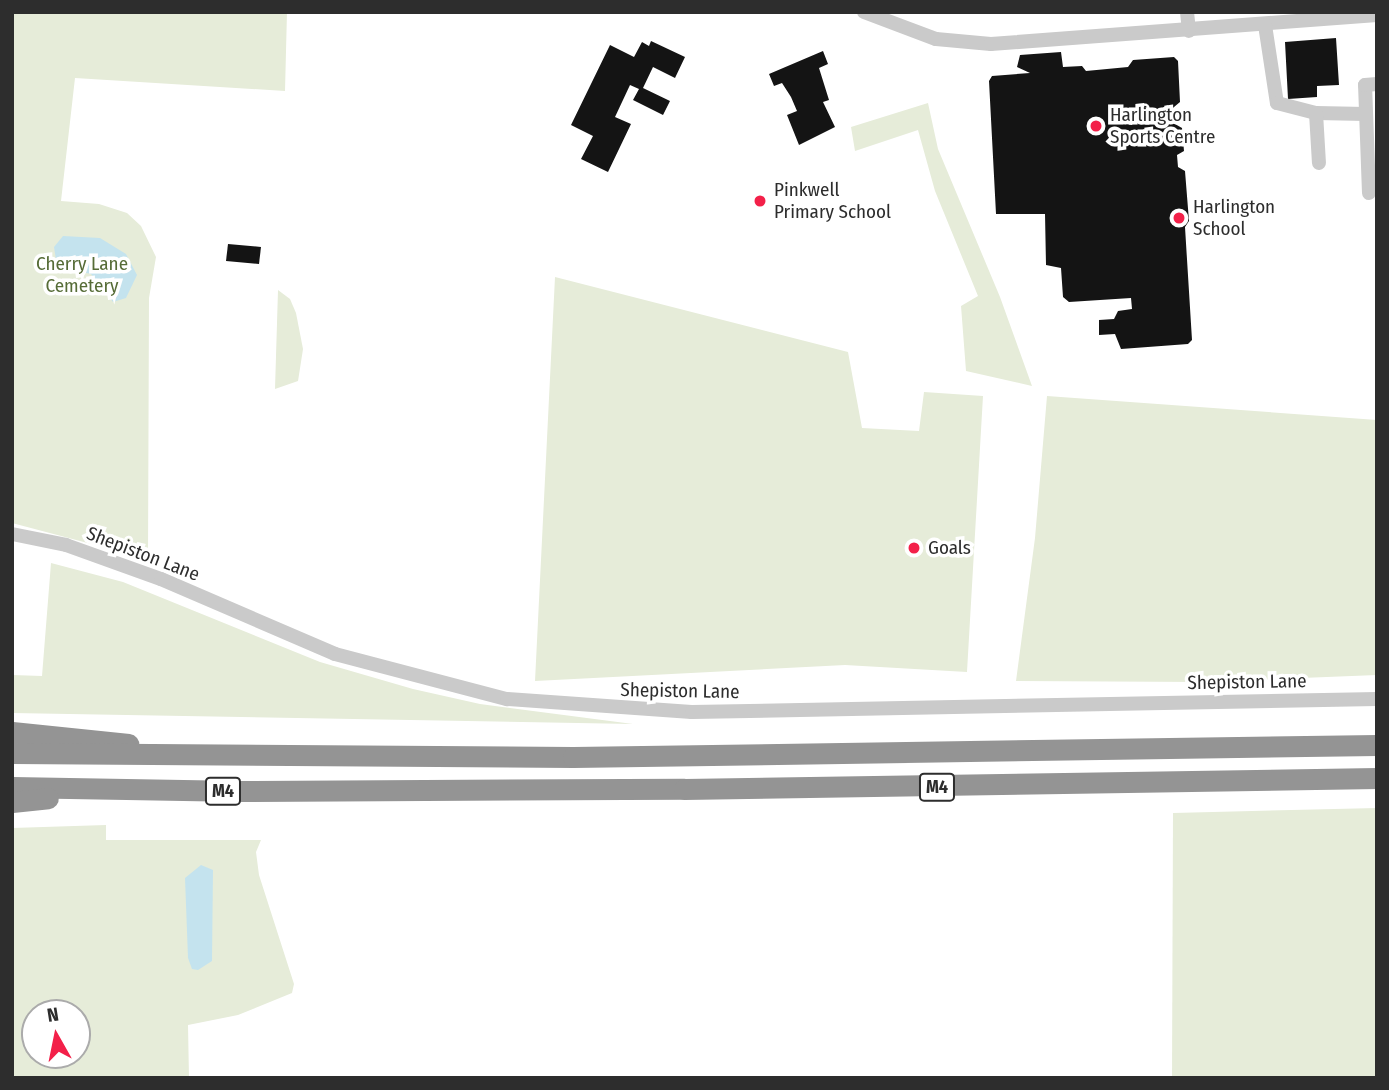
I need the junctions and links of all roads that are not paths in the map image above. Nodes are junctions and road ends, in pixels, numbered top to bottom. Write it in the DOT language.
graph roads {
  1 [pos="863,12"];
  2 [pos="1187,12"];
  3 [pos="1377,15"];
  4 [pos="1265,25"];
  5 [pos="1189,31"];
  6 [pos="1377,84"];
  7 [pos="1316,113"];
  8 [pos="1366,114"];
  9 [pos="1372,146"];
  10 [pos="1319,163"];
  11 [pos="1369,193"];
  12 [pos="12,534"];
  13 [pos="1377,699"];
  14 [pos="12,732"];
  15 [pos="1377,745"];
  16 [pos="12,753"];
  17 [pos="206,756"];
  18 [pos="1377,778"];
  19 [pos="12,787"];
  20 [pos="116,789"];
  21 [pos="12,802"];
  1 -- 5 [label="street"];
  2 -- 5 [label="street"];
  3 -- 4 [label="street"];
  4 -- 5 [label="street"];
  4 -- 7 [label="street"];
  6 -- 8 [label="street"];
  7 -- 8 [label="street"];
  7 -- 10 [label="street"];
  8 -- 9 [label="street"];
  9 -- 11 [label="street"];
  12 -- 13 [label="street, Shepiston Lane"];
  14 -- 17 [label="highway, M4"];
  15 -- 17 [label="highway, M4"];
  16 -- 17 [label="highway, M4"];
  18 -- 20 [label="highway, M4"];
  19 -- 20 [label="highway, M4"];
  20 -- 21 [label="highway, M4"];
}
